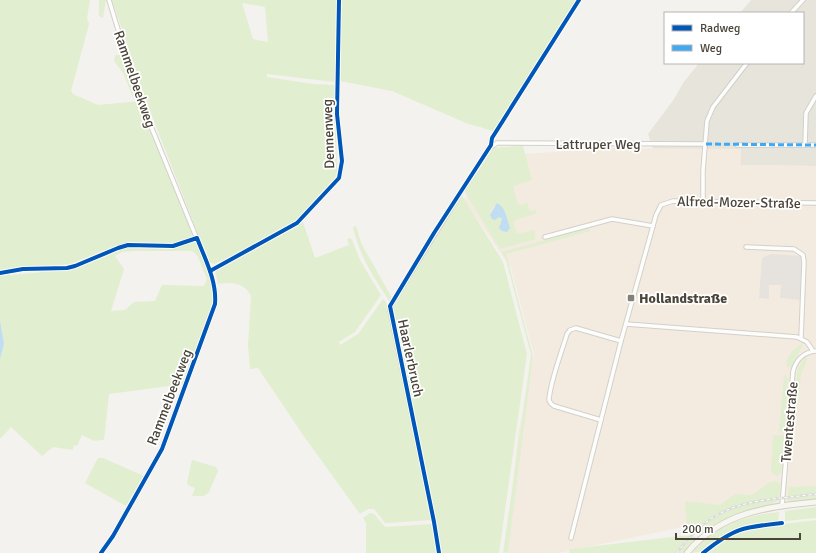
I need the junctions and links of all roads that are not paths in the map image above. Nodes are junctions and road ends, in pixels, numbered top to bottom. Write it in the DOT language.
graph roads {
  1 [pos="109,0"];
  2 [pos="339,0"];
  3 [pos="803,0"];
  4 [pos="793,12"];
  5 [pos="746,64"];
  6 [pos="816,96"];
  7 [pos="706,144"];
  8 [pos="737,145"];
  9 [pos="805,145"];
  10 [pos="816,145"];
  11 [pos="491,146"];
  12 [pos="703,201"];
  13 [pos="816,203"];
  14 [pos="653,226"];
  15 [pos="545,237"];
  16 [pos="197,238"];
  17 [pos="746,247"];
  18 [pos="210,271"];
  19 [pos="0,273"];
  20 [pos="626,324"];
  21 [pos="801,338"];
  22 [pos="621,341"];
  23 [pos="814,351"];
  24 [pos="601,420"];
  25 [pos="816,502"];
  26 [pos="782,506"];
  27 [pos="571,538"];
  28 [pos="101,553"];
  29 [pos="438,553"];
  30 [pos="687,553"];
  1 -- 16 [label="street, Rammelbeekweg"];
  2 -- 18 [label="street, Dennenweg"];
  3 -- 4 [label="street"];
  5 -- 7 [label="street"];
  6 -- 9 [label="street"];
  7 -- 11 [label="street, Lattruper Weg"];
  7 -- 12 [label="street"];
  8 -- 9 [label="street"];
  9 -- 10 [label="street"];
  11 -- 29 [label="street, Haarlerbruch"];
  12 -- 13 [label="street, Alfred-Mozer-Straße"];
  12 -- 14 [label="street, Alfred-Mozer-Straße"];
  14 -- 15 [label="street"];
  14 -- 20 [label="street, Alfred-Mozer-Straße"];
  16 -- 18 [label="street, Rammelbeekweg"];
  16 -- 19 [label="street"];
  17 -- 21 [label="street"];
  18 -- 28 [label="street, Rammelbeekweg"];
  20 -- 21 [label="street"];
  20 -- 22 [label="street, Alfred-Mozer-Straße"];
  21 -- 23 [label="street"];
  22 -- 24 [label="street, Alfred-Mozer-Straße"];
  22 -- 24 [label="street"];
  23 -- 26 [label="street, Twentestraße"];
  24 -- 27 [label="street, Alfred-Mozer-Straße"];
  25 -- 26 [label="main road"];
  26 -- 30 [label="main road"];
}
